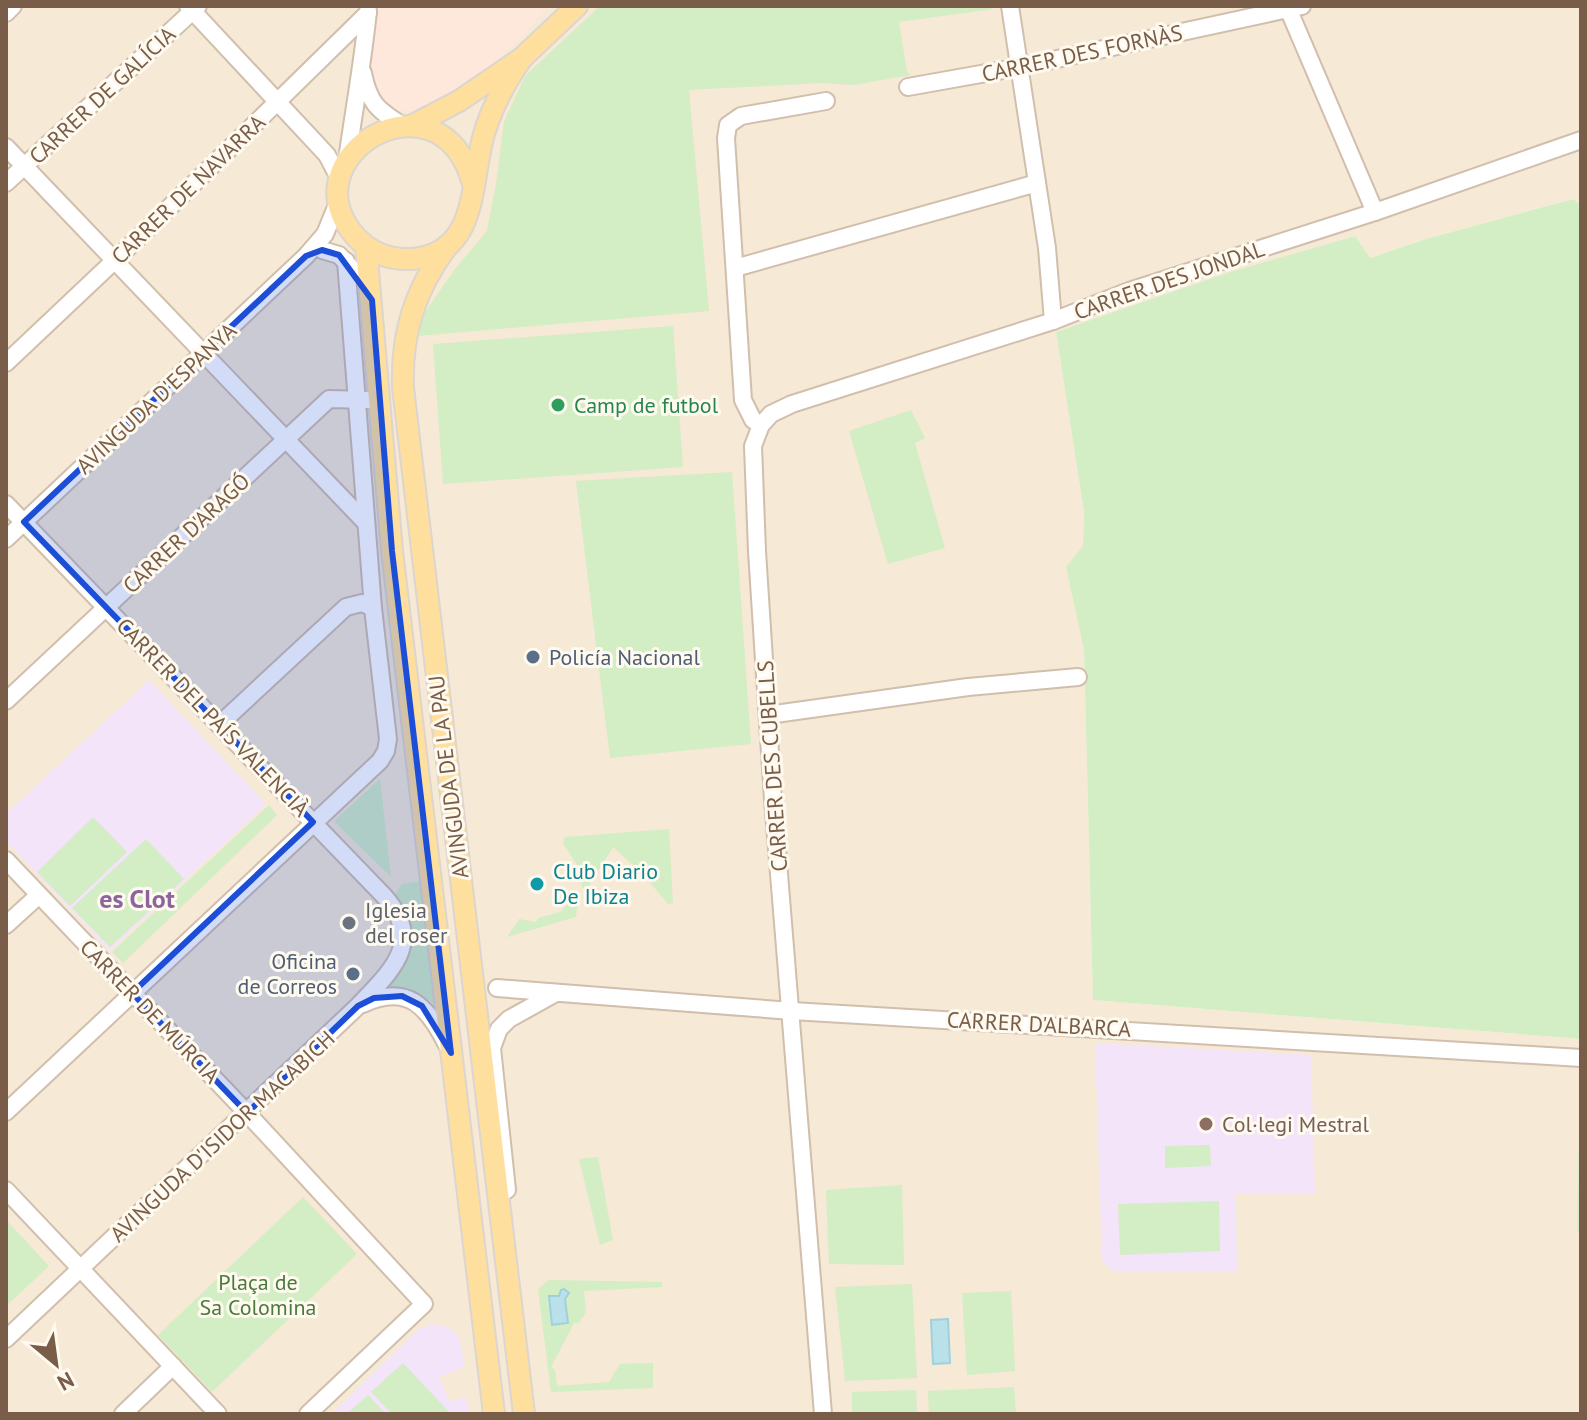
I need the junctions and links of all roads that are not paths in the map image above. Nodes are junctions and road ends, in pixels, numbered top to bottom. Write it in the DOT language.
graph roads {
  1 [pos="13,6"];
  2 [pos="577,6"];
  3 [pos="1010,6"];
  4 [pos="1293,7"];
  5 [pos="193,8"];
  6 [pos="368,9"];
  7 [pos="6,13"];
  8 [pos="522,58"];
  9 [pos="362,67"];
  10 [pos="1020,67"];
  11 [pos="908,87"];
  12 [pos="826,101"];
  13 [pos="277,103"];
  14 [pos="492,113"];
  15 [pos="407,126"];
  16 [pos="1581,140"];
  17 [pos="6,147"];
  18 [pos="347,160"];
  19 [pos="24,167"];
  20 [pos="6,183"];
  21 [pos="1037,183"];
  22 [pos="473,184"];
  23 [pos="339,190"];
  24 [pos="1375,212"];
  25 [pos="364,245"];
  26 [pos="448,245"];
  27 [pos="314,253"];
  28 [pos="114,261"];
  29 [pos="346,261"];
  30 [pos="735,268"];
  31 [pos="372,300"];
  32 [pos="410,314"];
  33 [pos="1053,321"];
  34 [pos="203,355"];
  35 [pos="6,363"];
  36 [pos="369,400"];
  37 [pos="761,425"];
  38 [pos="285,440"];
  39 [pos="6,504"];
  40 [pos="24,522"];
  41 [pos="366,523"];
  42 [pos="6,539"];
  43 [pos="107,606"];
  44 [pos="373,608"];
  45 [pos="1078,677"];
  46 [pos="6,701"];
  47 [pos="768,715"];
  48 [pos="220,724"];
  49 [pos="313,822"];
  50 [pos="6,860"];
  51 [pos="39,895"];
  52 [pos="399,913"];
  53 [pos="6,925"];
  54 [pos="497,988"];
  55 [pos="132,993"];
  56 [pos="554,994"];
  57 [pos="358,1006"];
  58 [pos="792,1011"];
  59 [pos="451,1053"];
  60 [pos="1581,1058"];
  61 [pos="6,1112"];
  62 [pos="247,1113"];
  63 [pos="6,1190"];
  64 [pos="505,1263"];
  65 [pos="80,1269"];
  66 [pos="6,1339"];
  67 [pos="173,1366"];
  68 [pos="123,1414"];
  69 [pos="218,1414"];
  70 [pos="308,1414"];
  71 [pos="494,1414"];
  72 [pos="524,1414"];
  73 [pos="823,1414"];
  1 -- 7 [label="street"];
  2 -- 8 [label="main road"];
  3 -- 10 [label="street"];
  4 -- 10 [label="street, CARRER DES FORNÀS"];
  4 -- 24 [label="street"];
  5 -- 13 [label="street"];
  5 -- 19 [label="street, CARRER DE GALÍCIA"];
  6 -- 9 [label="street"];
  6 -- 13 [label="street, CARRER DE NAVARRA"];
  8 -- 14 [label="main road"];
  8 -- 15 [label="main road"];
  9 -- 15 [label="street"];
  9 -- 18 [label="street"];
  10 -- 11 [label="street, CARRER DES FORNÀS"];
  10 -- 21 [label="street"];
  12 -- 30 [label="street"];
  13 -- 23 [label="street"];
  13 -- 28 [label="street, CARRER DE NAVARRA"];
  14 -- 22 [label="main road"];
  14 -- 32 [label="main road"];
  15 -- 18 [label="main road"];
  15 -- 22 [label="main road"];
  16 -- 24 [label="street, CARRER DES JONDAL"];
  17 -- 19 [label="street"];
  18 -- 23 [label="main road"];
  19 -- 20 [label="street, CARRER DE GALÍCIA"];
  19 -- 28 [label="street"];
  21 -- 30 [label="street"];
  21 -- 33 [label="street"];
  22 -- 26 [label="main road"];
  23 -- 25 [label="main road"];
  23 -- 27 [label="street, AVINGUDA D'ESPANYA"];
  24 -- 33 [label="street, CARRER DES JONDAL"];
  25 -- 26 [label="main road"];
  25 -- 27 [label="street"];
  25 -- 31 [label="main road, AVINGUDA DE LA PAU"];
  26 -- 32 [label="main road, AVINGUDA DE LA PAU"];
  27 -- 29 [label="street"];
  27 -- 34 [label="street, AVINGUDA D'ESPANYA"];
  28 -- 34 [label="street"];
  28 -- 35 [label="street, CARRER DE NAVARRA"];
  29 -- 31 [label="street"];
  29 -- 36 [label="street, AVINGUDA DE LA PAU"];
  30 -- 37 [label="street"];
  31 -- 36 [label="main road, AVINGUDA DE LA PAU"];
  32 -- 64 [label="main road, AVINGUDA DE LA PAU"];
  33 -- 37 [label="street, CARRER DES JONDAL"];
  34 -- 38 [label="street"];
  34 -- 40 [label="street, AVINGUDA D'ESPANYA"];
  36 -- 38 [label="street, CARRER D'ARAGÓ"];
  36 -- 41 [label="street, AVINGUDA DE LA PAU"];
  36 -- 59 [label="main road, AVINGUDA DE LA PAU"];
  37 -- 47 [label="street, CARRER DES CUBELLS"];
  38 -- 41 [label="street"];
  38 -- 43 [label="street, CARRER D'ARAGÓ"];
  39 -- 40 [label="street, CARRER DEL PAÍS VALENCIÀ"];
  40 -- 42 [label="street, AVINGUDA D'ESPANYA"];
  40 -- 43 [label="street, CARRER DEL PAÍS VALENCIÀ"];
  41 -- 44 [label="street, AVINGUDA DE LA PAU"];
  43 -- 46 [label="street, CARRER D'ARAGÓ"];
  43 -- 48 [label="street, CARRER DEL PAÍS VALENCIÀ"];
  44 -- 48 [label="street"];
  44 -- 49 [label="street, AVINGUDA DE LA PAU"];
  45 -- 47 [label="street"];
  47 -- 58 [label="street, CARRER DES CUBELLS"];
  48 -- 49 [label="street, CARRER DEL PAÍS VALENCIÀ"];
  49 -- 52 [label="street, CARRER DEL PAÍS VALENCIÀ"];
  49 -- 55 [label="street"];
  50 -- 51 [label="street, CARRER DE MÚRCIA"];
  51 -- 53 [label="street"];
  51 -- 55 [label="street, CARRER DE MÚRCIA"];
  52 -- 57 [label="street, AVINGUDA D'ISIDOR MACABICH"];
  54 -- 56 [label="street, CARRER D'ALBARCA"];
  55 -- 61 [label="street"];
  55 -- 62 [label="street, CARRER DE MÚRCIA"];
  56 -- 58 [label="street, CARRER D'ALBARCA"];
  56 -- 64 [label="street"];
  57 -- 59 [label="street"];
  57 -- 62 [label="street, AVINGUDA D'ISIDOR MACABICH"];
  58 -- 60 [label="street, CARRER D'ALBARCA"];
  58 -- 73 [label="street, CARRER DES CUBELLS"];
  59 -- 71 [label="main road, AVINGUDA DE LA PAU"];
  62 -- 65 [label="street, AVINGUDA D'ISIDOR MACABICH"];
  62 -- 70 [label="street, CARRER DE MÚRCIA"];
  63 -- 65 [label="street"];
  64 -- 72 [label="main road, AVINGUDA DE LA PAU"];
  65 -- 66 [label="street, AVINGUDA D'ISIDOR MACABICH"];
  65 -- 67 [label="street"];
  67 -- 68 [label="street"];
  67 -- 69 [label="street"];
}
